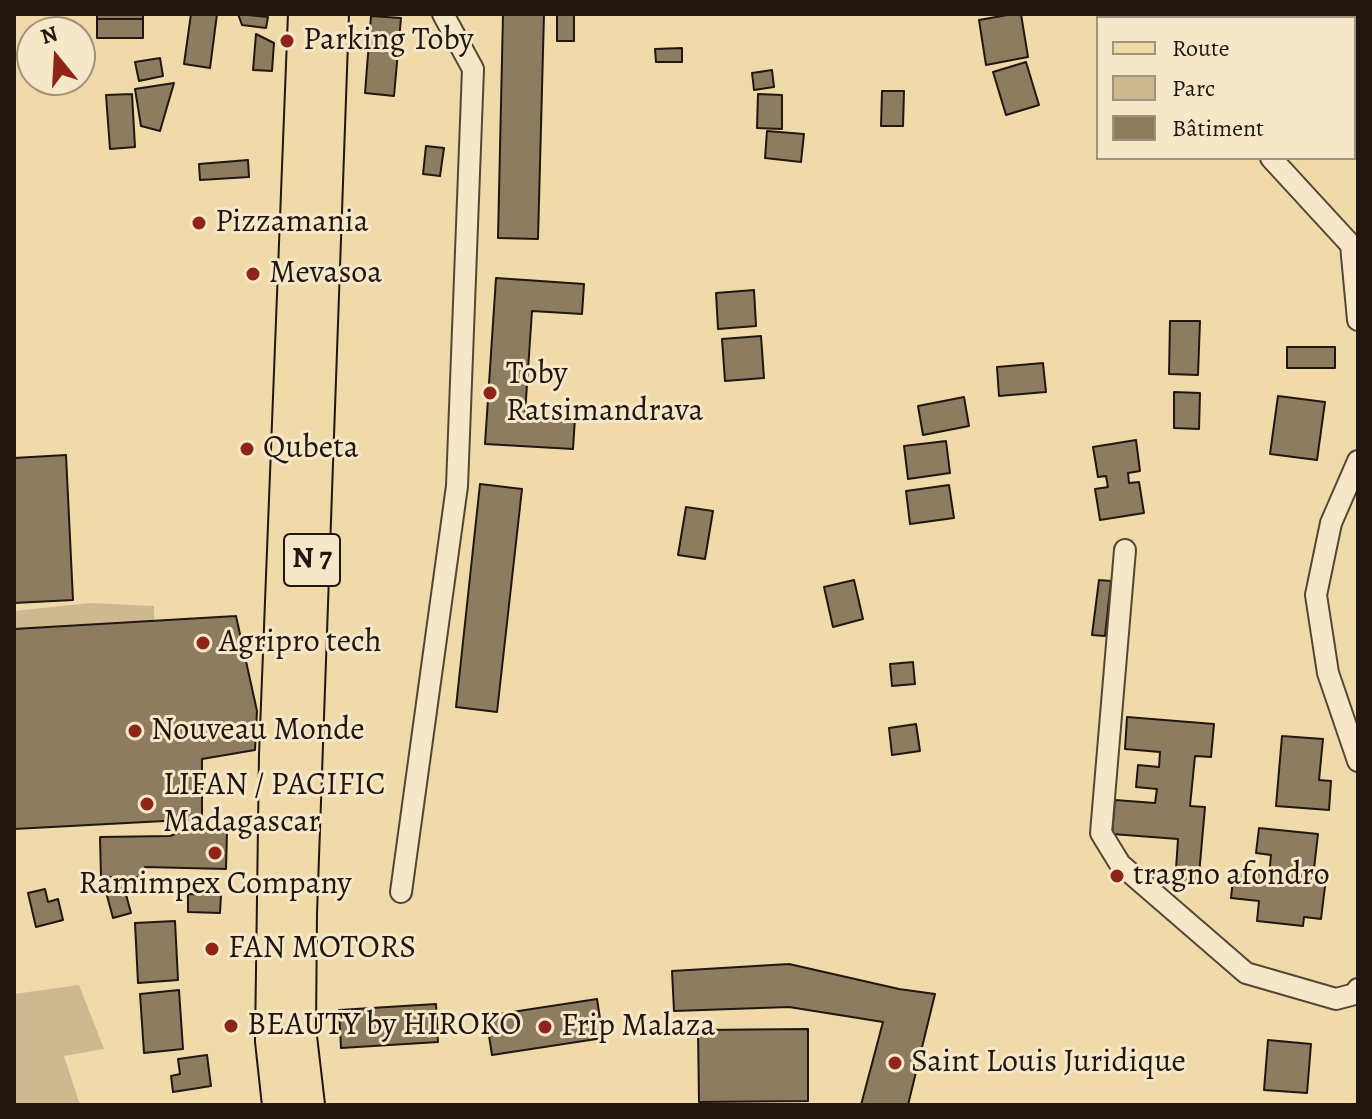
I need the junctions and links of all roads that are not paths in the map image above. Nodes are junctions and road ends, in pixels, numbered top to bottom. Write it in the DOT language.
graph roads {
  1 [pos="305,14"];
  2 [pos="332,14"];
  3 [pos="443,14"];
  4 [pos="1273,160"];
  5 [pos="1358,320"];
  6 [pos="1358,461"];
  7 [pos="1125,550"];
  8 [pos="1358,761"];
  9 [pos="401,892"];
  10 [pos="1358,989"];
  11 [pos="279,1105"];
  12 [pos="308,1105"];
  1 -- 11 [label="main road, N 7"];
  2 -- 12 [label="main road, N 7"];
  3 -- 9 [label="street"];
  4 -- 5 [label="street"];
  6 -- 8 [label="street"];
  7 -- 10 [label="street"];
}
